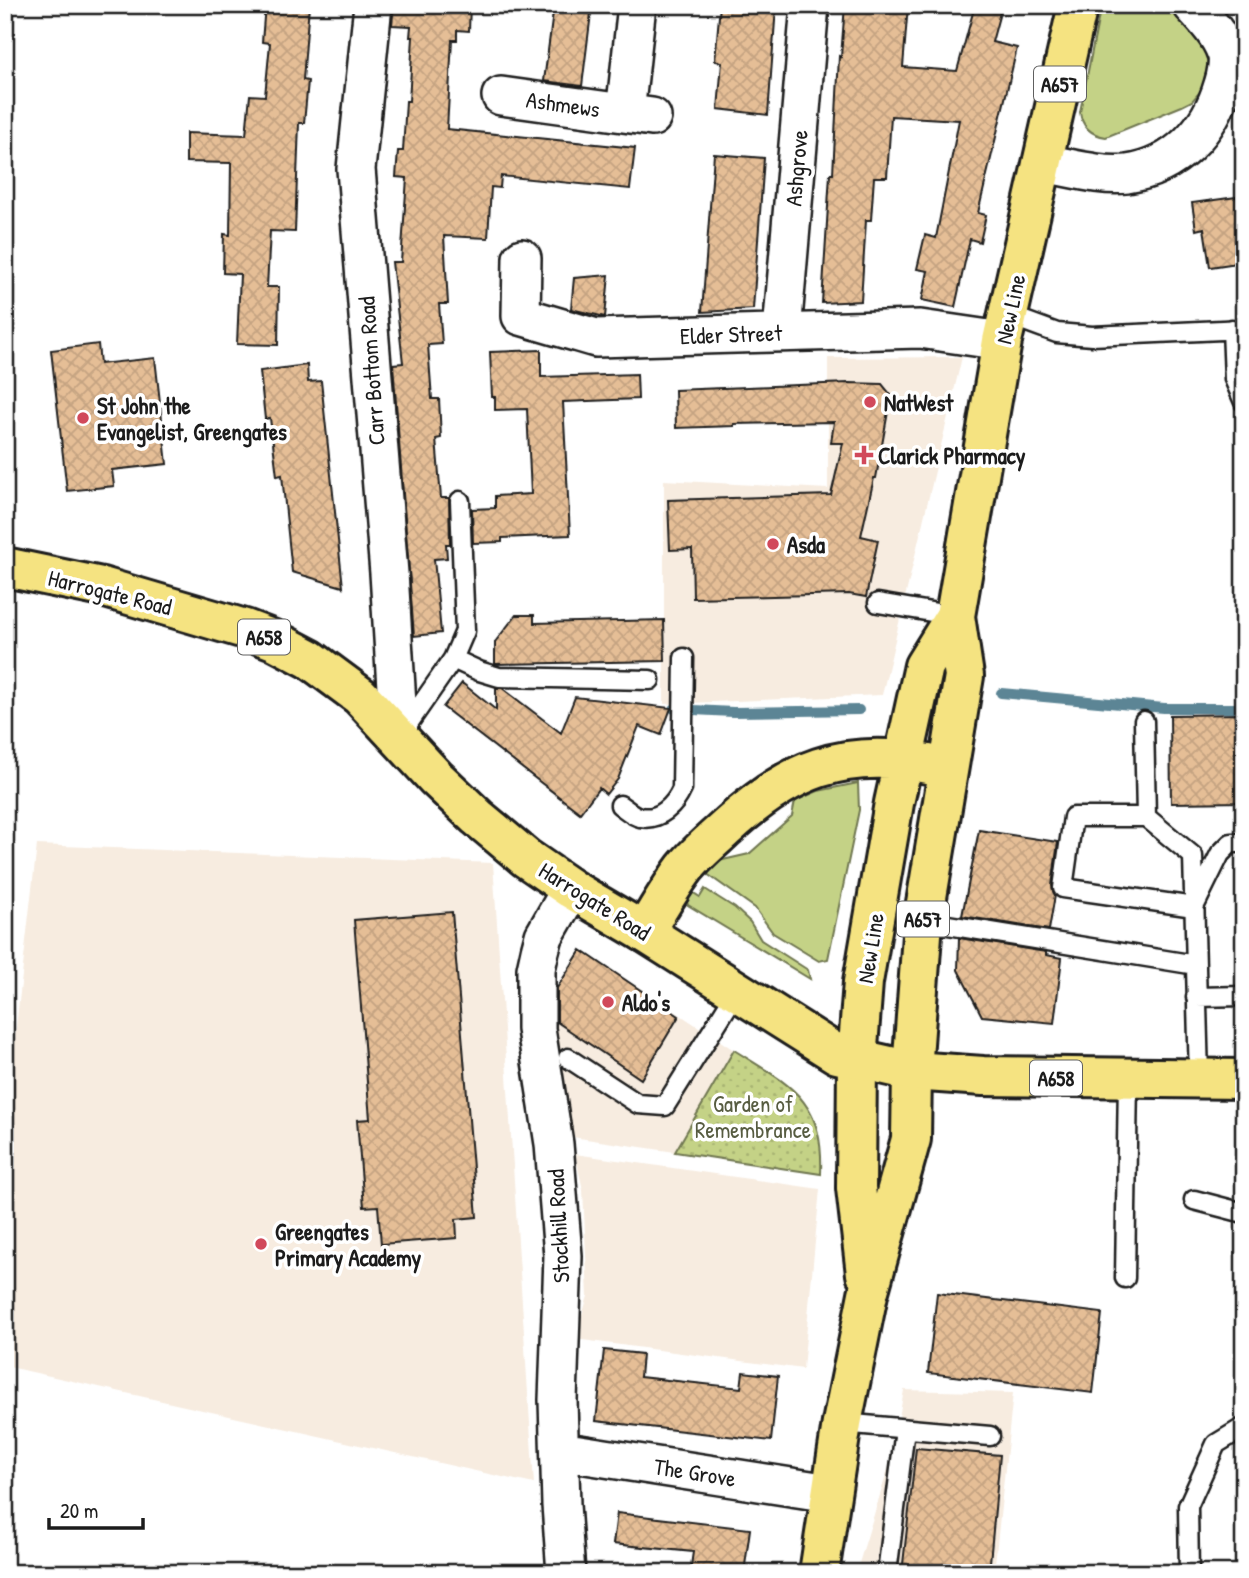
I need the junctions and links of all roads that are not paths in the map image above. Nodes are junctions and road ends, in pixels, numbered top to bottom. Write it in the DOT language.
graph roads {
  1 [pos="373,5"];
  2 [pos="637,5"];
  3 [pos="810,5"];
  4 [pos="1078,5"];
  5 [pos="1192,5"];
  6 [pos="1235,54"];
  7 [pos="500,96"];
  8 [pos="1042,163"];
  9 [pos="522,258"];
  10 [pos="1005,328"];
  11 [pos="1238,329"];
  12 [pos="782,332"];
  13 [pos="1244,402"];
  14 [pos="460,501"];
  15 [pos="5,567"];
  16 [pos="878,603"];
  17 [pos="955,616"];
  18 [pos="684,658"];
  19 [pos="453,659"];
  20 [pos="650,680"];
  21 [pos="1144,721"];
  22 [pos="399,737"];
  23 [pos="903,759"];
  24 [pos="947,768"];
  25 [pos="620,805"];
  26 [pos="1146,817"];
  27 [pos="1244,843"];
  28 [pos="571,889"];
  29 [pos="1194,907"];
  30 [pos="923,921"];
  31 [pos="644,932"];
  32 [pos="1196,965"];
  33 [pos="737,991"];
  34 [pos="1244,996"];
  35 [pos="1196,997"];
  36 [pos="568,1058"];
  37 [pos="857,1060"];
  38 [pos="912,1071"];
  39 [pos="1129,1078"];
  40 [pos="1199,1078"];
  41 [pos="1244,1079"];
  42 [pos="1194,1200"];
  43 [pos="1244,1213"];
  44 [pos="1125,1278"];
  45 [pos="868,1294"];
  46 [pos="842,1423"];
  47 [pos="1244,1427"];
  48 [pos="905,1429"];
  49 [pos="990,1436"];
  50 [pos="560,1451"];
  51 [pos="830,1493"];
  52 [pos="566,1573"];
  53 [pos="819,1573"];
  54 [pos="887,1573"];
  55 [pos="1189,1573"];
  1 -- 22 [label="street, Carr Bottom Road"];
  2 -- 7 [label="street, Ashmews"];
  3 -- 12 [label="street, Ashgrove"];
  4 -- 8 [label="main road, New Line / A657"];
  5 -- 6 [label="street"];
  6 -- 8 [label="street"];
  8 -- 10 [label="main road, New Line / A657"];
  9 -- 12 [label="street, Elder Street"];
  10 -- 11 [label="lane"];
  10 -- 12 [label="street, Elder Street"];
  10 -- 17 [label="main road, New Line / A657"];
  11 -- 13 [label="lane"];
  14 -- 19 [label="lane"];
  15 -- 22 [label="main road, Harrogate Road / A658"];
  16 -- 17 [label="lane"];
  17 -- 23 [label="main road, New Line / A657"];
  17 -- 24 [label="main road, New Line / A657"];
  18 -- 25 [label="lane"];
  19 -- 20 [label="lane"];
  19 -- 22 [label="lane"];
  21 -- 26 [label="lane"];
  22 -- 28 [label="main road, Harrogate Road / A658"];
  23 -- 24 [label="main road"];
  23 -- 31 [label="main road"];
  23 -- 37 [label="main road, New Line / A657"];
  24 -- 30 [label="main road, New Line / A657"];
  26 -- 29 [label="lane"];
  26 -- 29 [label="lane"];
  27 -- 29 [label="lane"];
  28 -- 31 [label="main road, Harrogate Road / A658"];
  28 -- 50 [label="street, Stockhill Road"];
  29 -- 32 [label="lane"];
  30 -- 32 [label="lane"];
  30 -- 38 [label="main road, New Line / A657"];
  31 -- 33 [label="main road, Harrogate Road / A658"];
  32 -- 35 [label="lane"];
  33 -- 36 [label="lane"];
  33 -- 37 [label="main road, Harrogate Road / A658"];
  34 -- 35 [label="lane"];
  35 -- 40 [label="lane"];
  37 -- 38 [label="main road, Harrogate Road / A658"];
  37 -- 45 [label="main road, New Line / A657"];
  38 -- 39 [label="main road, Harrogate Road / A658"];
  38 -- 45 [label="main road, New Line / A657"];
  39 -- 40 [label="main road, Harrogate Road / A658"];
  39 -- 44 [label="lane"];
  40 -- 41 [label="main road, Harrogate Road / A658"];
  42 -- 43 [label="lane"];
  45 -- 46 [label="main road, New Line / A657"];
  46 -- 48 [label="lane"];
  46 -- 51 [label="main road, New Line / A657"];
  47 -- 55 [label="lane"];
  48 -- 49 [label="lane"];
  48 -- 54 [label="lane"];
  50 -- 51 [label="street, The Grove"];
  50 -- 52 [label="street, Stockhill Road"];
  51 -- 53 [label="main road, New Line / A657"];
}
